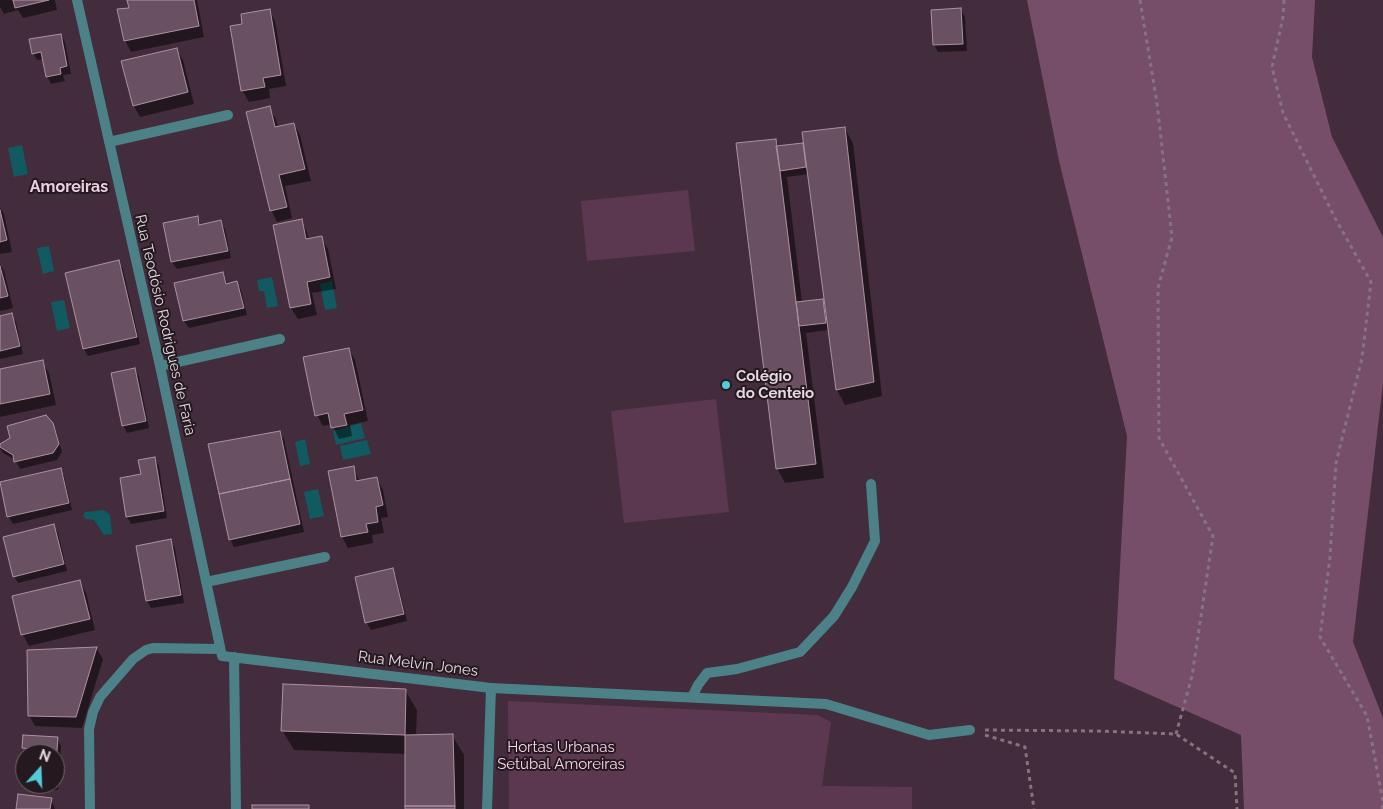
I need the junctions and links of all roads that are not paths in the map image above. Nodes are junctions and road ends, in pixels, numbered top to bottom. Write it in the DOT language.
graph roads {
  1 [pos="76,0"];
  2 [pos="228,115"];
  3 [pos="109,142"];
  4 [pos="280,339"];
  5 [pos="160,366"];
  6 [pos="871,484"];
  7 [pos="324,557"];
  8 [pos="206,582"];
  9 [pos="221,653"];
  10 [pos="234,657"];
  11 [pos="490,688"];
  12 [pos="692,697"];
  13 [pos="970,730"];
  14 [pos="90,809"];
  15 [pos="236,809"];
  16 [pos="486,809"];
  1 -- 3 [label="street, Rua Teodósio Rodrigues de Faria"];
  2 -- 3 [label="street"];
  3 -- 5 [label="street, Rua Teodósio Rodrigues de Faria"];
  4 -- 5 [label="street"];
  5 -- 8 [label="street, Rua Teodósio Rodrigues de Faria"];
  6 -- 12 [label="street"];
  7 -- 8 [label="street"];
  8 -- 9 [label="street, Rua Teodósio Rodrigues de Faria"];
  9 -- 10 [label="street, Rua Melvin Jones"];
  9 -- 14 [label="street, Rua Melvin Jones"];
  10 -- 11 [label="street, Rua Melvin Jones"];
  10 -- 15 [label="street"];
  11 -- 12 [label="street"];
  11 -- 16 [label="street, Rua Melvin Jones"];
  12 -- 13 [label="street"];
}
